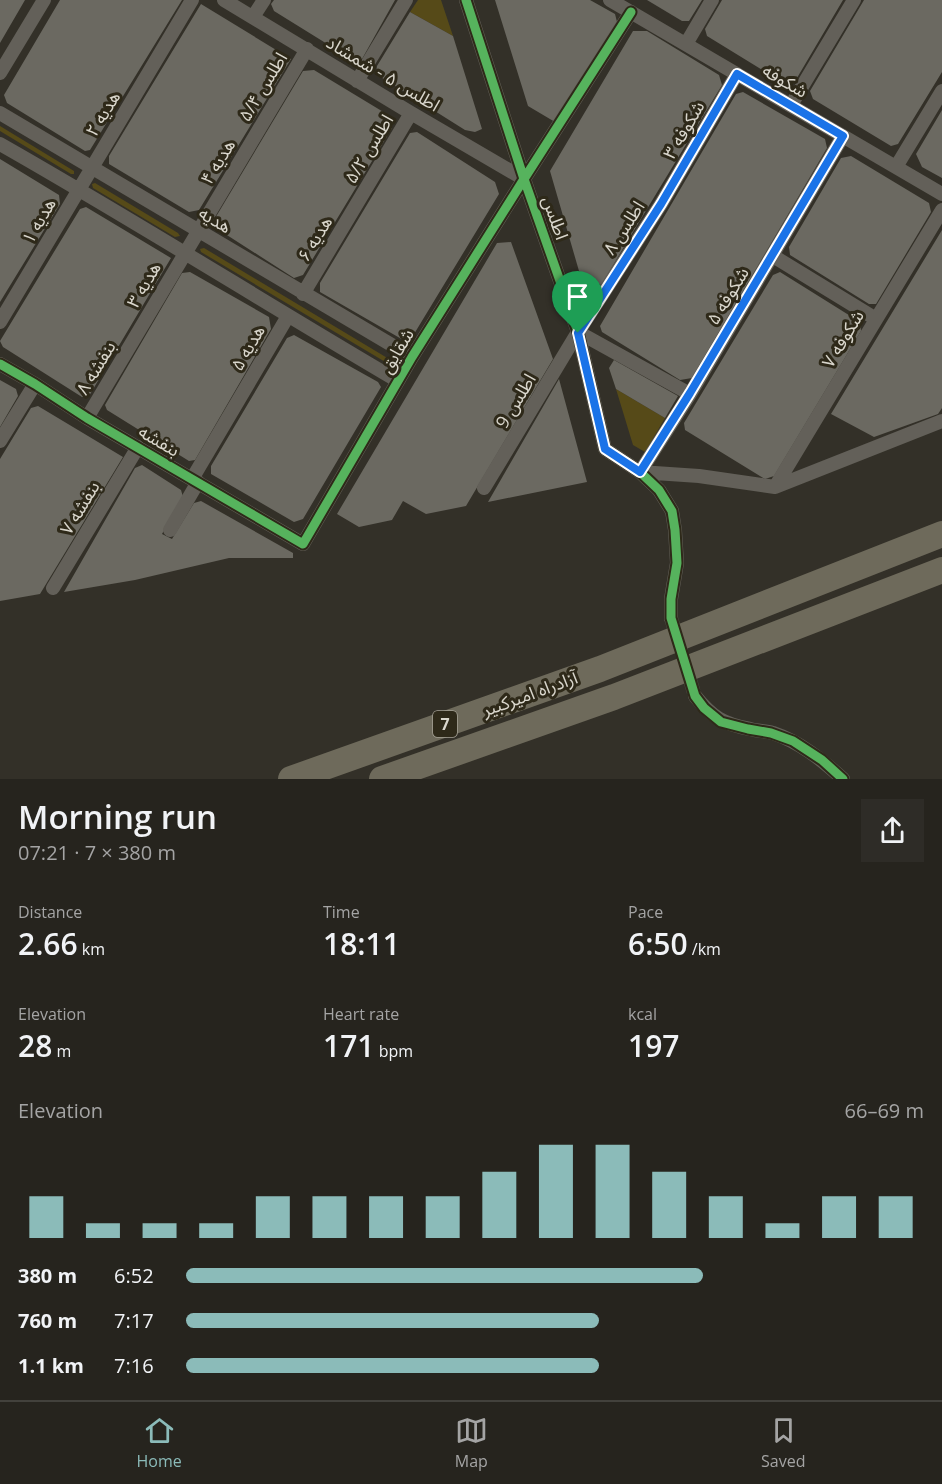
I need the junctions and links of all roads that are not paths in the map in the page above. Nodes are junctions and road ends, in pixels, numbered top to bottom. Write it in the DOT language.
graph roads {
  1 [pos="44,0"];
  2 [pos="192,0"];
  3 [pos="224,0"];
  4 [pos="264,0"];
  5 [pos="466,0"];
  6 [pos="610,0"];
  7 [pos="712,0"];
  8 [pos="854,0"];
  9 [pos="404,3"];
  10 [pos="631,12"];
  11 [pos="253,17"];
  12 [pos="686,44"];
  13 [pos="306,49"];
  14 [pos="0,73"];
  15 [pos="737,74"];
  16 [pos="357,81"];
  17 [pos="942,91"];
  18 [pos="791,105"];
  19 [pos="0,113"];
  20 [pos="411,113"];
  21 [pos="843,136"];
  22 [pos="251,142"];
  23 [pos="0,144"];
  24 [pos="896,167"];
  25 [pos="92,168"];
  26 [pos="524,179"];
  27 [pos="79,189"];
  28 [pos="942,194"];
  29 [pos="357,202"];
  30 [pos="661,204"];
  31 [pos="942,210"];
  32 [pos="198,231"];
  33 [pos="184,252"];
  34 [pos="773,255"];
  35 [pos="303,294"];
  36 [pos="288,316"];
  37 [pos="876,319"];
  38 [pos="0,322"];
  39 [pos="578,333"];
  40 [pos="135,336"];
  41 [pos="412,357"];
  42 [pos="0,364"];
  43 [pos="398,381"];
  44 [pos="35,384"];
  45 [pos="690,393"];
  46 [pos="87,418"];
  47 [pos="942,421"];
  48 [pos="0,441"];
  49 [pos="138,447"];
  50 [pos="640,472"];
  51 [pos="195,481"];
  52 [pos="775,487"];
  53 [pos="484,488"];
  54 [pos="170,530"];
  55 [pos="942,534"];
  56 [pos="303,544"];
  57 [pos="942,570"];
  58 [pos="53,588"];
  59 [pos="671,618"];
  60 [pos="695,696"];
  61 [pos="291,779"];
  62 [pos="382,779"];
  63 [pos="843,779"];
  1 -- 14 [label="street"];
  2 -- 25 [label="street, هدیه ۲"];
  3 -- 11 [label="street, اطلس ۵ - شمشاد"];
  4 -- 11 [label="street"];
  5 -- 26 [label="street, اطلس"];
  6 -- 10 [label="street, شکوفه"];
  7 -- 12 [label="street"];
  8 -- 18 [label="street"];
  9 -- 16 [label="street"];
  10 -- 12 [label="street, شکوفه"];
  10 -- 26 [label="street, شقایق"];
  11 -- 13 [label="street, اطلس ۵ - شمشاد"];
  12 -- 15 [label="street, شکوفه"];
  13 -- 16 [label="street, اطلس ۵ - شمشاد"];
  13 -- 22 [label="street, اطلس ۵/۴"];
  15 -- 18 [label="street, شکوفه"];
  15 -- 30 [label="street, شکوفه ۳"];
  16 -- 20 [label="street, اطلس ۵ - شمشاد"];
  17 -- 24 [label="street"];
  18 -- 21 [label="street, شکوفه"];
  19 -- 25 [label="street, هدیه"];
  20 -- 26 [label="street, اطلس ۵ - شمشاد"];
  20 -- 29 [label="street, اطلس ۵/۲"];
  21 -- 24 [label="street, شکوفه"];
  21 -- 34 [label="street, شکوفه ۵"];
  22 -- 32 [label="street, هدیه ۴"];
  23 -- 27 [label="street"];
  24 -- 28 [label="street, شکوفه"];
  25 -- 27 [label="street, هدیه ۲"];
  25 -- 32 [label="street, هدیه"];
  26 -- 39 [label="street, اطلس"];
  26 -- 41 [label="street, شقایق"];
  27 -- 33 [label="street"];
  27 -- 38 [label="street, هدیه ۱"];
  29 -- 35 [label="street, هدیه ۶"];
  30 -- 39 [label="street, اطلس ۸"];
  31 -- 37 [label="street, شکوفه ۷"];
  32 -- 33 [label="street, هدیه ۴"];
  32 -- 35 [label="street, هدیه"];
  33 -- 36 [label="street"];
  33 -- 40 [label="street, هدیه ۳"];
  34 -- 37 [label="street"];
  34 -- 45 [label="street, شکوفه ۵"];
  35 -- 41 [label="street, هدیه"];
  36 -- 43 [label="street"];
  36 -- 51 [label="street, هدیه ۵"];
  37 -- 52 [label="street, شکوفه ۷"];
  39 -- 45 [label="street"];
  39 -- 50 [label="street, اطلس"];
  39 -- 53 [label="street, اطلس 9"];
  40 -- 46 [label="street, بنفشه ۸"];
  41 -- 43 [label="street, شقایق"];
  42 -- 44 [label="street, بنفشه"];
  43 -- 56 [label="street, شقایق"];
  44 -- 46 [label="street, بنفشه"];
  44 -- 48 [label="street"];
  45 -- 50 [label="street, شکوفه ۵"];
  46 -- 49 [label="street, بنفشه"];
  47 -- 52 [label="street"];
  49 -- 51 [label="street, بنفشه"];
  49 -- 58 [label="street, بنفشه ۷"];
  50 -- 52 [label="street"];
  50 -- 59 [label="street"];
  51 -- 54 [label="street, هدیه ۵"];
  51 -- 56 [label="street, بنفشه"];
  55 -- 61 [label="highway, آزادراه امیرکبیر / 7"];
  57 -- 62 [label="highway, آزادراه امیرکبیر / 7"];
  60 -- 63 [label="street"];
}
